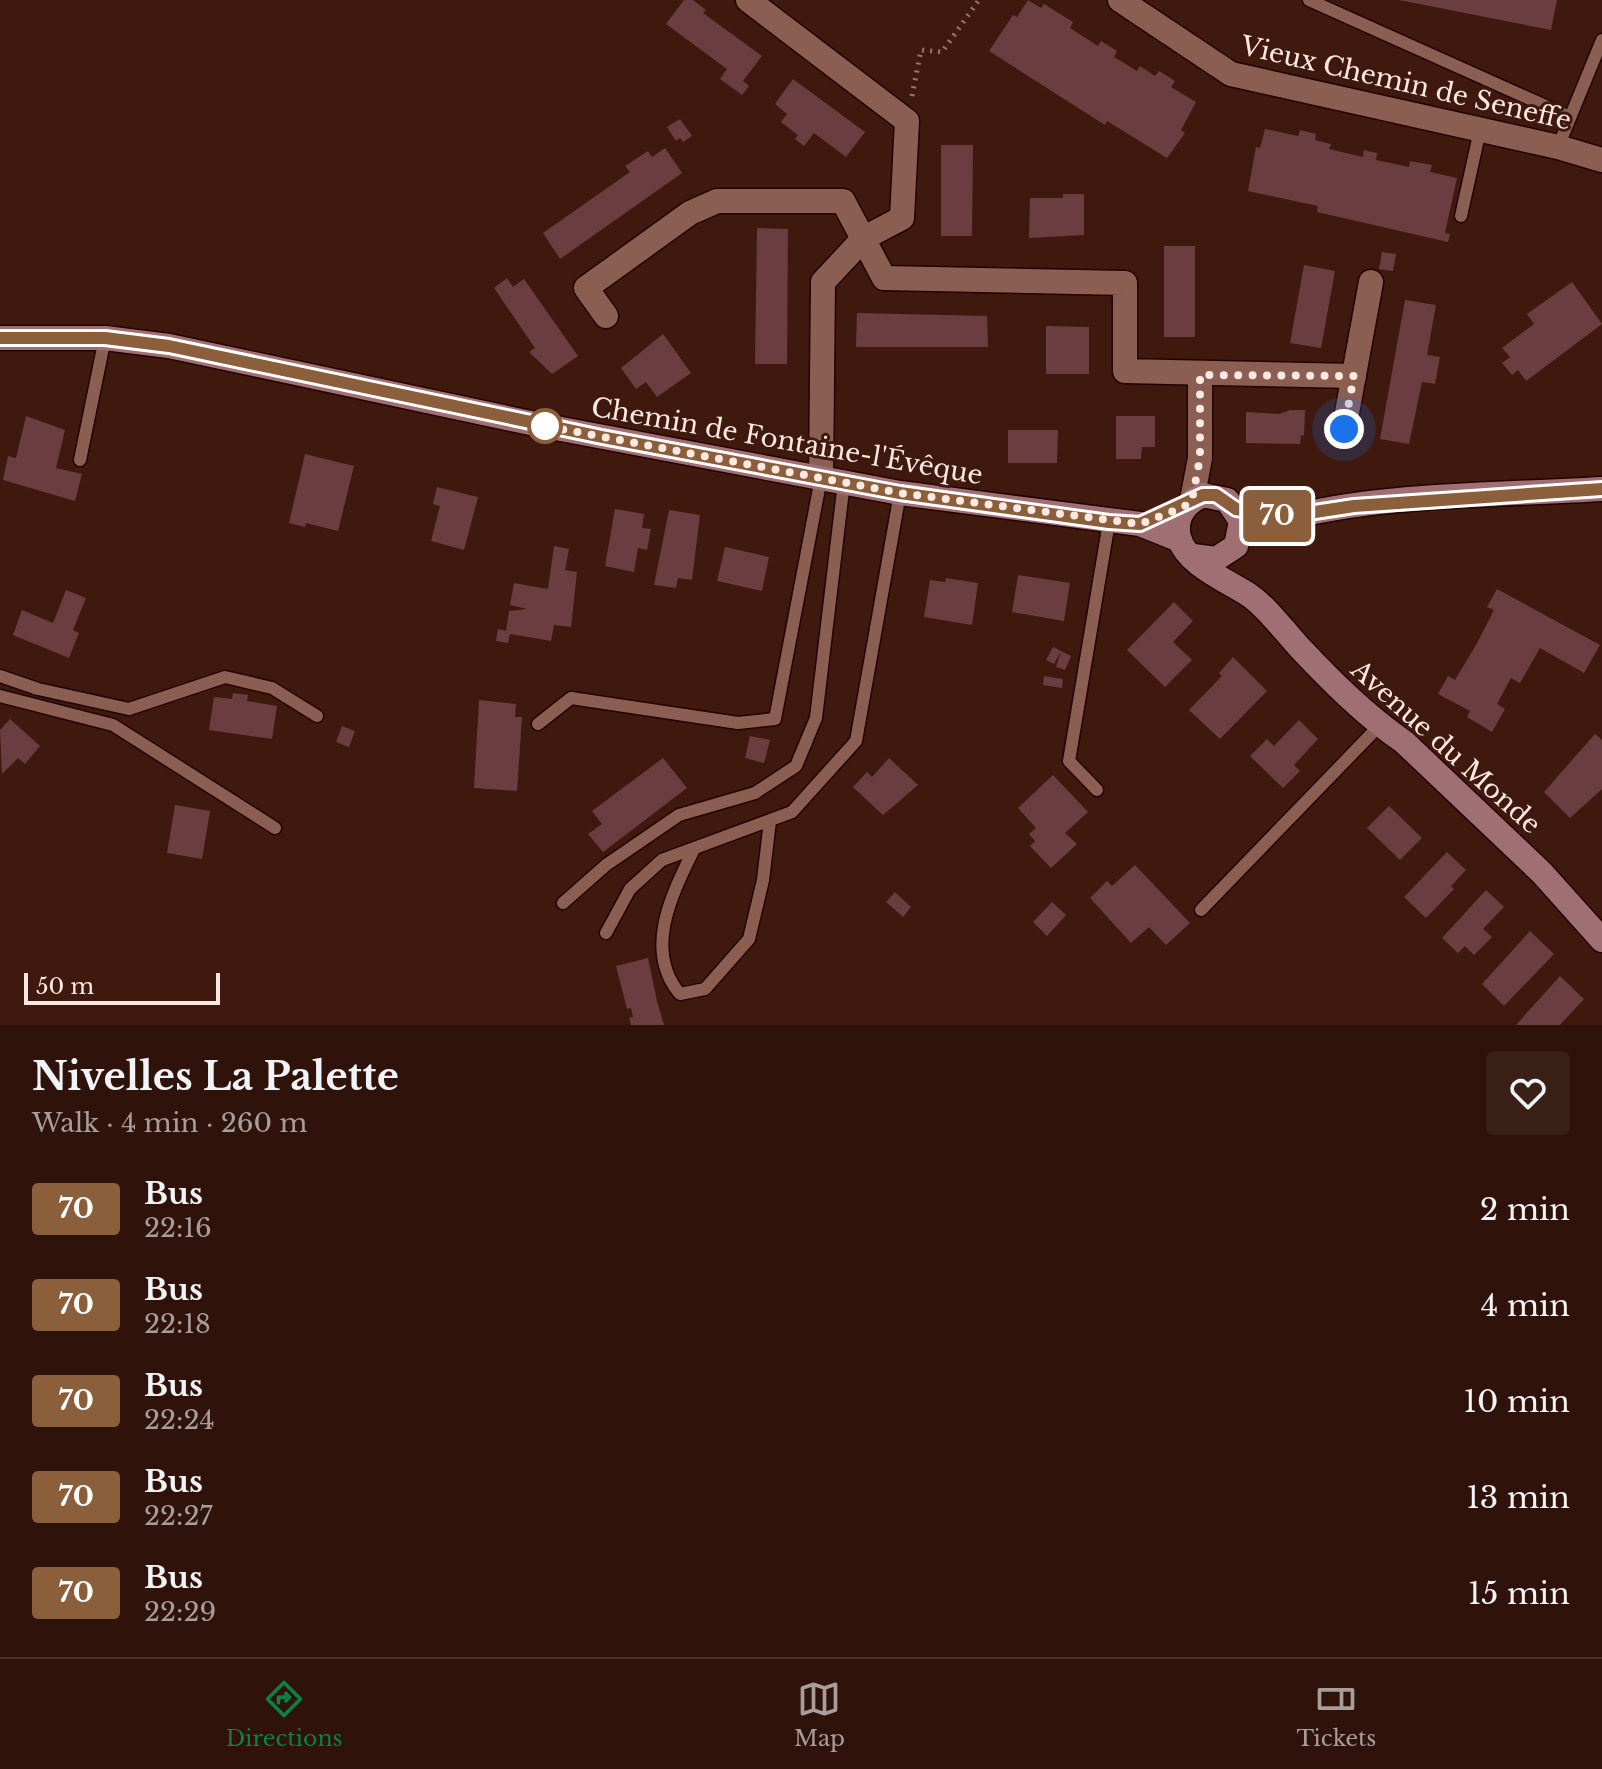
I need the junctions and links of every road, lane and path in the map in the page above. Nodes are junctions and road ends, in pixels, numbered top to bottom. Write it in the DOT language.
graph roads {
  1 [pos="748,0"];
  2 [pos="979,0"];
  3 [pos="1120,0"];
  4 [pos="1309,0"];
  5 [pos="781,9"];
  6 [pos="1602,40"];
  7 [pos="1570,117"];
  8 [pos="907,121"];
  9 [pos="1480,130"];
  10 [pos="1558,147"];
  11 [pos="1602,160"];
  12 [pos="1461,216"];
  13 [pos="864,238"];
  14 [pos="1371,282"];
  15 [pos="606,316"];
  16 [pos="0,338"];
  17 [pos="105,338"];
  18 [pos="1200,375"];
  19 [pos="1354,376"];
  20 [pos="1344,429"];
  21 [pos="1200,458"];
  22 [pos="80,460"];
  23 [pos="832,480"];
  24 [pos="1602,489"];
  25 [pos="900,493"];
  26 [pos="1226,502"];
  27 [pos="1188,504"];
  28 [pos="1282,517"];
  29 [pos="1109,522"];
  30 [pos="1140,524"];
  31 [pos="1238,540"];
  32 [pos="1186,548"];
  33 [pos="1252,597"];
  34 [pos="0,676"];
  35 [pos="0,696"];
  36 [pos="317,716"];
  37 [pos="538,724"];
  38 [pos="1380,725"];
  39 [pos="1097,790"];
  40 [pos="770,821"];
  41 [pos="275,828"];
  42 [pos="694,849"];
  43 [pos="563,903"];
  44 [pos="1201,910"];
  45 [pos="606,933"];
  46 [pos="1602,940"];
  1 -- 5 [label="street"];
  2 -- 8 [label="path"];
  3 -- 9 [label="street, Vieux Chemin de Seneffe"];
  4 -- 7 [label="lane"];
  5 -- 8 [label="street"];
  6 -- 7 [label="lane"];
  7 -- 10 [label="lane"];
  8 -- 13 [label="street"];
  9 -- 10 [label="street, Vieux Chemin de Seneffe"];
  9 -- 12 [label="lane"];
  10 -- 11 [label="street, Vieux Chemin de Seneffe"];
  13 -- 15 [label="street"];
  13 -- 18 [label="street"];
  13 -- 23 [label="street"];
  14 -- 19 [label="street"];
  16 -- 17 [label="street, Chemin de Fontaine-l'Évêque"];
  17 -- 22 [label="lane"];
  17 -- 23 [label="street, Chemin de Fontaine-l'Évêque"];
  18 -- 19 [label="street"];
  18 -- 21 [label="street"];
  19 -- 20 [label="street"];
  21 -- 26 [label="street"];
  21 -- 27 [label="street"];
  23 -- 25 [label="street, Chemin de Fontaine-l'Évêque"];
  23 -- 37 [label="lane"];
  23 -- 43 [label="lane"];
  24 -- 28 [label="street"];
  25 -- 29 [label="street, Chemin de Fontaine-l'Évêque"];
  25 -- 40 [label="lane"];
  26 -- 27 [label="street"];
  26 -- 28 [label="street"];
  26 -- 31 [label="street"];
  27 -- 30 [label="street, Chemin de Fontaine-l'Évêque"];
  27 -- 32 [label="street"];
  28 -- 31 [label="street"];
  29 -- 30 [label="street, Chemin de Fontaine-l'Évêque"];
  29 -- 39 [label="lane"];
  30 -- 32 [label="street, Chemin de Fontaine-l'Évêque"];
  31 -- 32 [label="street"];
  31 -- 33 [label="street, Avenue du Monde"];
  32 -- 33 [label="street, Avenue du Monde"];
  33 -- 38 [label="street, Avenue du Monde"];
  34 -- 36 [label="lane"];
  35 -- 41 [label="lane"];
  38 -- 44 [label="lane"];
  38 -- 46 [label="street, Avenue du Monde"];
  40 -- 42 [label="lane"];
  40 -- 42 [label="lane"];
  42 -- 45 [label="lane"];
}
